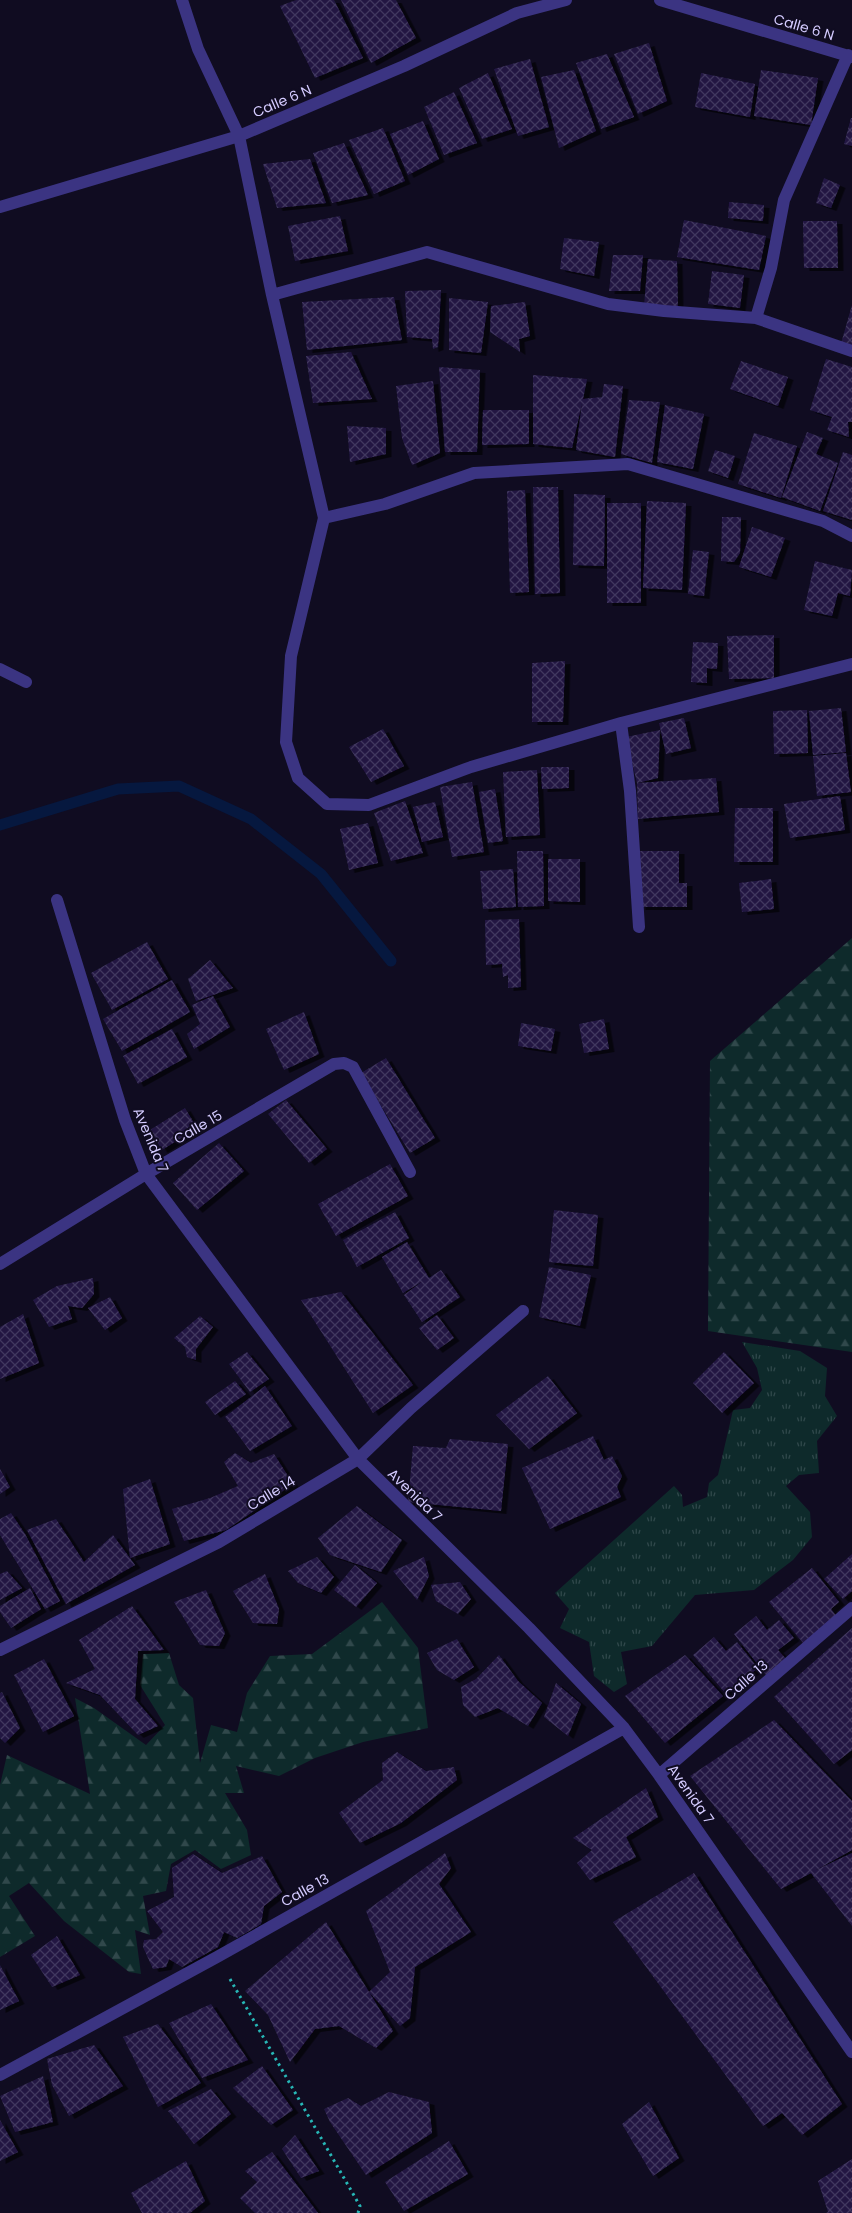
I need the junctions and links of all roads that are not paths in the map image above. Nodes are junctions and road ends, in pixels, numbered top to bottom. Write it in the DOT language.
graph roads {
  1 [pos="182,0"];
  2 [pos="566,0"];
  3 [pos="660,0"];
  4 [pos="850,56"];
  5 [pos="239,136"];
  6 [pos="0,207"];
  7 [pos="272,295"];
  8 [pos="756,318"];
  9 [pos="852,351"];
  10 [pos="324,518"];
  11 [pos="852,536"];
  12 [pos="852,664"];
  13 [pos="0,669"];
  14 [pos="26,682"];
  15 [pos="621,723"];
  16 [pos="57,900"];
  17 [pos="639,927"];
  18 [pos="410,1172"];
  19 [pos="146,1174"];
  20 [pos="0,1264"];
  21 [pos="522,1311"];
  22 [pos="358,1459"];
  23 [pos="852,1608"];
  24 [pos="0,1650"];
  25 [pos="624,1728"];
  26 [pos="659,1775"];
  27 [pos="851,2047"];
  28 [pos="0,2075"];
  1 -- 5 [label="street"];
  2 -- 5 [label="street, Calle 6 N"];
  3 -- 4 [label="street, Calle 6 N"];
  4 -- 8 [label="street"];
  5 -- 6 [label="street, Calle 6 N"];
  5 -- 7 [label="street"];
  7 -- 8 [label="street"];
  7 -- 10 [label="street"];
  8 -- 9 [label="street"];
  10 -- 11 [label="street"];
  10 -- 15 [label="street"];
  12 -- 15 [label="street"];
  13 -- 14 [label="street"];
  15 -- 17 [label="street"];
  16 -- 19 [label="street, Avenida 7"];
  18 -- 19 [label="street, Calle 15"];
  19 -- 20 [label="street, Calle 15"];
  19 -- 22 [label="street, Avenida 7"];
  21 -- 22 [label="street, Calle 14"];
  22 -- 24 [label="street, Calle 14"];
  22 -- 25 [label="street, Avenida 7"];
  23 -- 26 [label="street, Calle 13"];
  25 -- 26 [label="street, Avenida 7"];
  25 -- 28 [label="street, Calle 13"];
  26 -- 27 [label="street, Avenida 7"];
}
